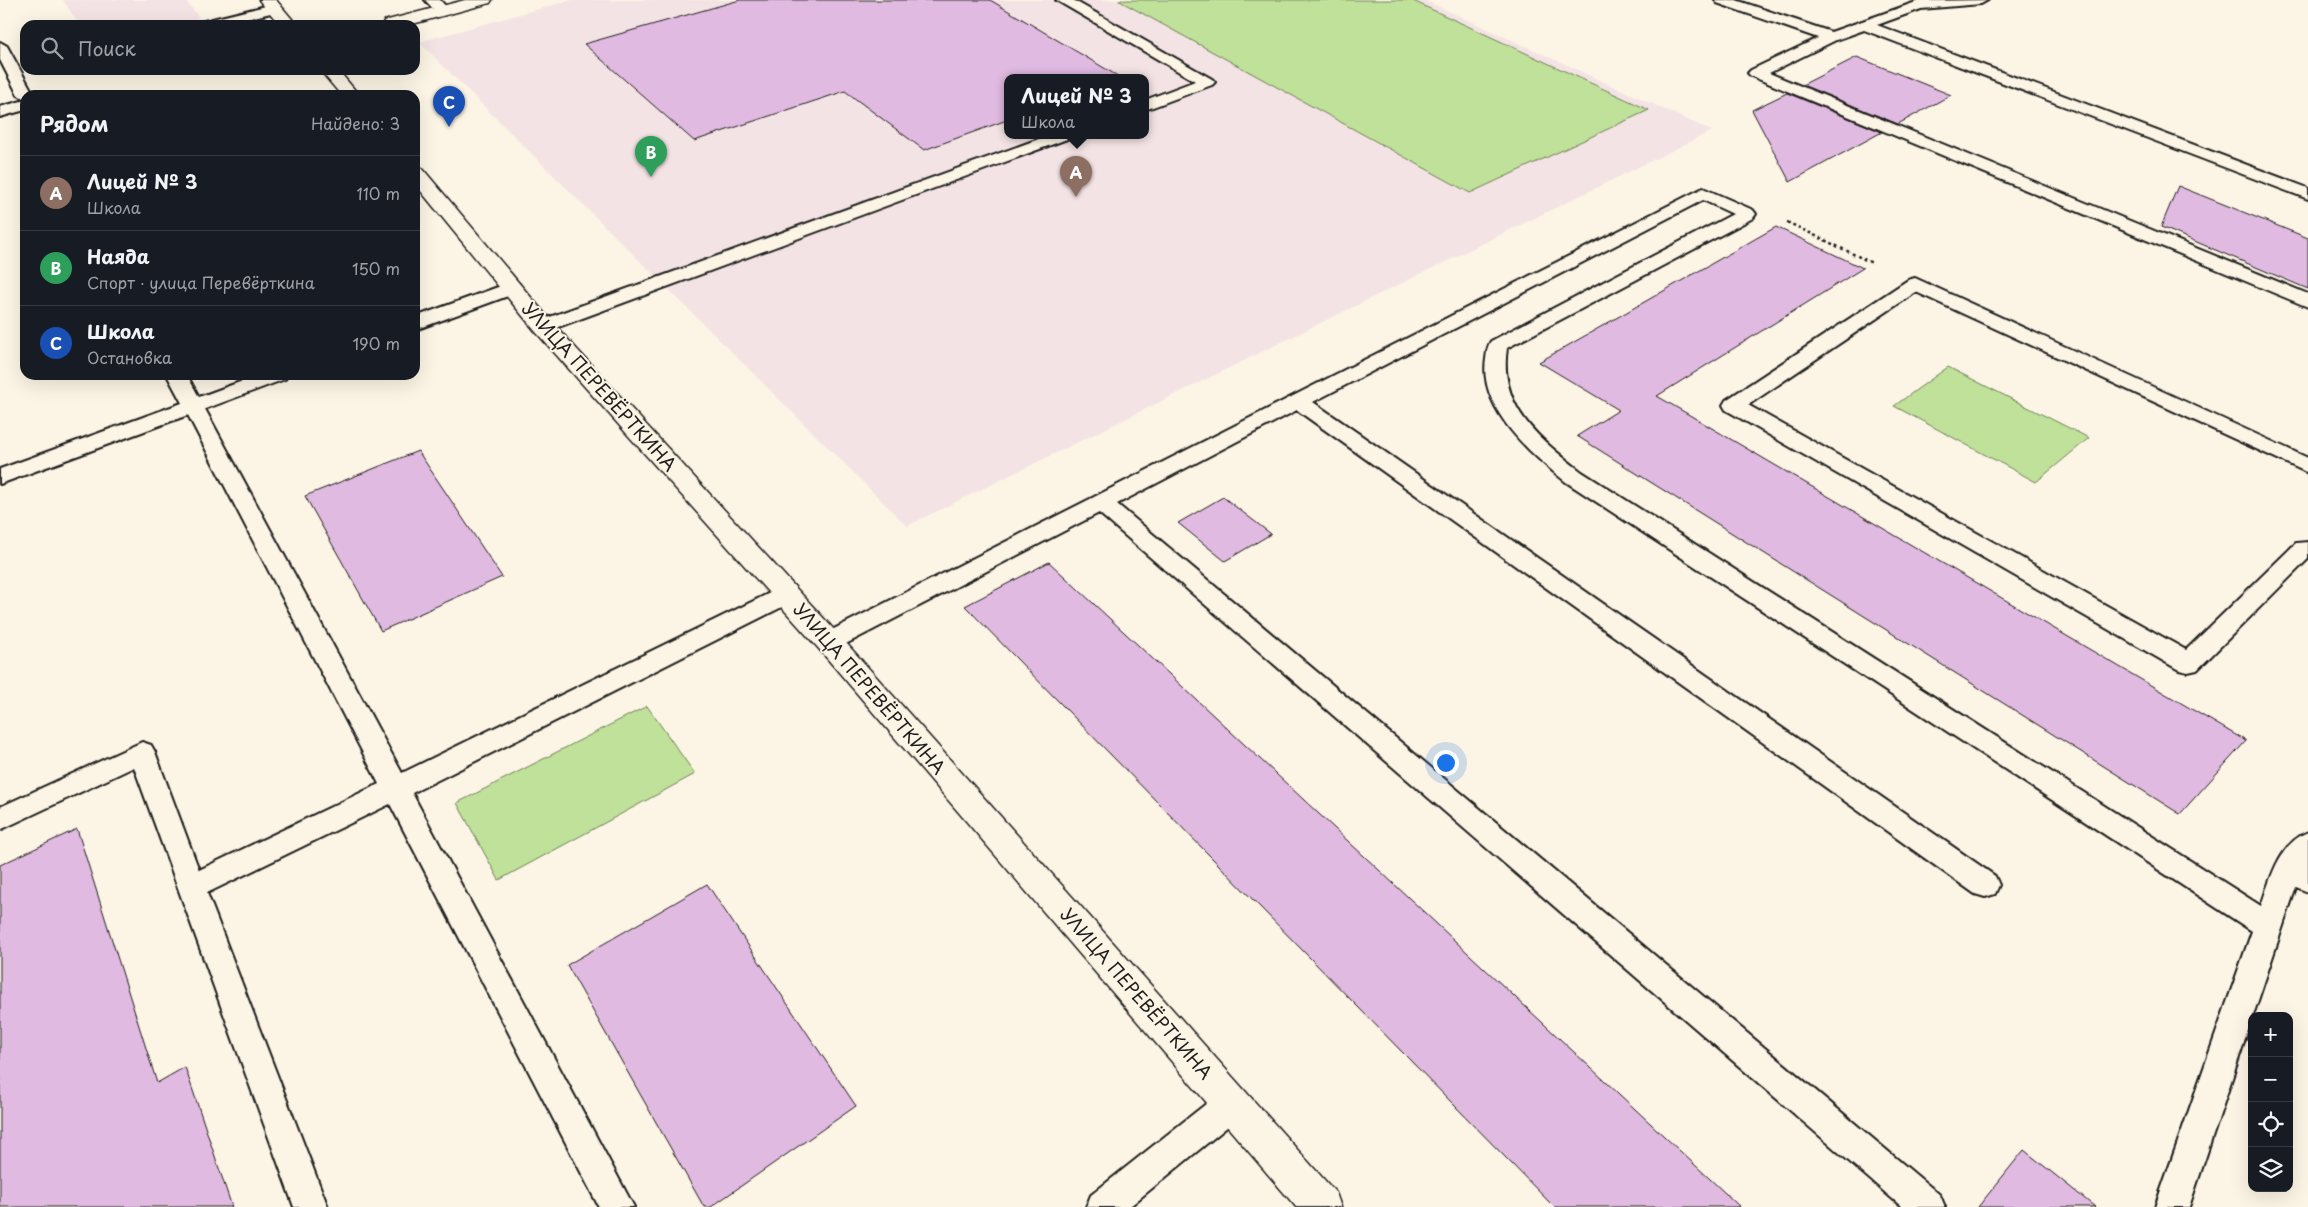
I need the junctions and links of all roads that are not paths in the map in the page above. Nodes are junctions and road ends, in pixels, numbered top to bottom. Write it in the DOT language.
graph roads {
  1 [pos="484,0"];
  2 [pos="1063,0"];
  3 [pos="1722,0"];
  4 [pos="1981,0"];
  5 [pos="270,4"];
  6 [pos="437,5"];
  7 [pos="220,20"];
  8 [pos="285,20"];
  9 [pos="402,20"];
  10 [pos="1864,25"];
  11 [pos="1831,37"];
  12 [pos="0,46"];
  13 [pos="20,70"];
  14 [pos="23,75"];
  15 [pos="333,75"];
  16 [pos="25,90"];
  17 [pos="346,90"];
  18 [pos="1149,104"];
  19 [pos="20,106"];
  20 [pos="0,112"];
  21 [pos="1053,139"];
  22 [pos="420,178"];
  23 [pos="2308,194"];
  24 [pos="512,288"];
  25 [pos="2308,301"];
  26 [pos="420,322"];
  27 [pos="543,326"];
  28 [pos="180,380"];
  29 [pos="264,380"];
  30 [pos="1298,401"];
  31 [pos="194,406"];
  32 [pos="2308,466"];
  33 [pos="0,477"];
  34 [pos="1101,502"];
  35 [pos="2307,548"];
  36 [pos="786,595"];
  37 [pos="829,642"];
  38 [pos="395,789"];
  39 [pos="0,819"];
  40 [pos="2308,844"];
  41 [pos="2298,874"];
  42 [pos="1985,885"];
  43 [pos="191,887"];
  44 [pos="2269,927"];
  45 [pos="1232,1103"];
  46 [pos="312,1207"];
  47 [pos="617,1207"];
  48 [pos="1103,1207"];
  49 [pos="1322,1207"];
  50 [pos="1928,1207"];
  51 [pos="2172,1207"];
  1 -- 6 [label="street"];
  2 -- 18 [label="lane"];
  3 -- 11 [label="lane"];
  4 -- 10 [label="lane"];
  5 -- 7 [label="lane"];
  5 -- 8 [label="street"];
  6 -- 9 [label="street"];
  10 -- 11 [label="lane"];
  10 -- 23 [label="lane"];
  11 -- 25 [label="lane"];
  12 -- 13 [label="lane"];
  14 -- 16 [label="lane"];
  15 -- 17 [label="street"];
  19 -- 20 [label="lane"];
  21 -- 27 [label="lane"];
  22 -- 24 [label="street, УЛИЦА ПЕРЕВЁРТКИНА"];
  24 -- 26 [label="lane"];
  24 -- 27 [label="street, УЛИЦА ПЕРЕВЁРТКИНА"];
  27 -- 36 [label="street, УЛИЦА ПЕРЕВЁРТКИНА"];
  28 -- 31 [label="lane"];
  29 -- 31 [label="lane"];
  30 -- 34 [label="lane"];
  30 -- 42 [label="lane"];
  30 -- 44 [label="lane"];
  31 -- 33 [label="lane"];
  31 -- 38 [label="lane"];
  32 -- 35 [label="lane"];
  34 -- 37 [label="lane"];
  34 -- 50 [label="lane"];
  36 -- 37 [label="street, УЛИЦА ПЕРЕВЁРТКИНА"];
  36 -- 38 [label="lane"];
  37 -- 45 [label="street, УЛИЦА ПЕРЕВЁРТКИНА"];
  38 -- 43 [label="lane"];
  38 -- 47 [label="lane"];
  39 -- 43 [label="lane"];
  40 -- 41 [label="lane"];
  41 -- 44 [label="lane"];
  43 -- 46 [label="lane"];
  44 -- 51 [label="lane"];
  45 -- 48 [label="lane"];
  45 -- 49 [label="street, УЛИЦА ПЕРЕВЁРТКИНА"];
}
